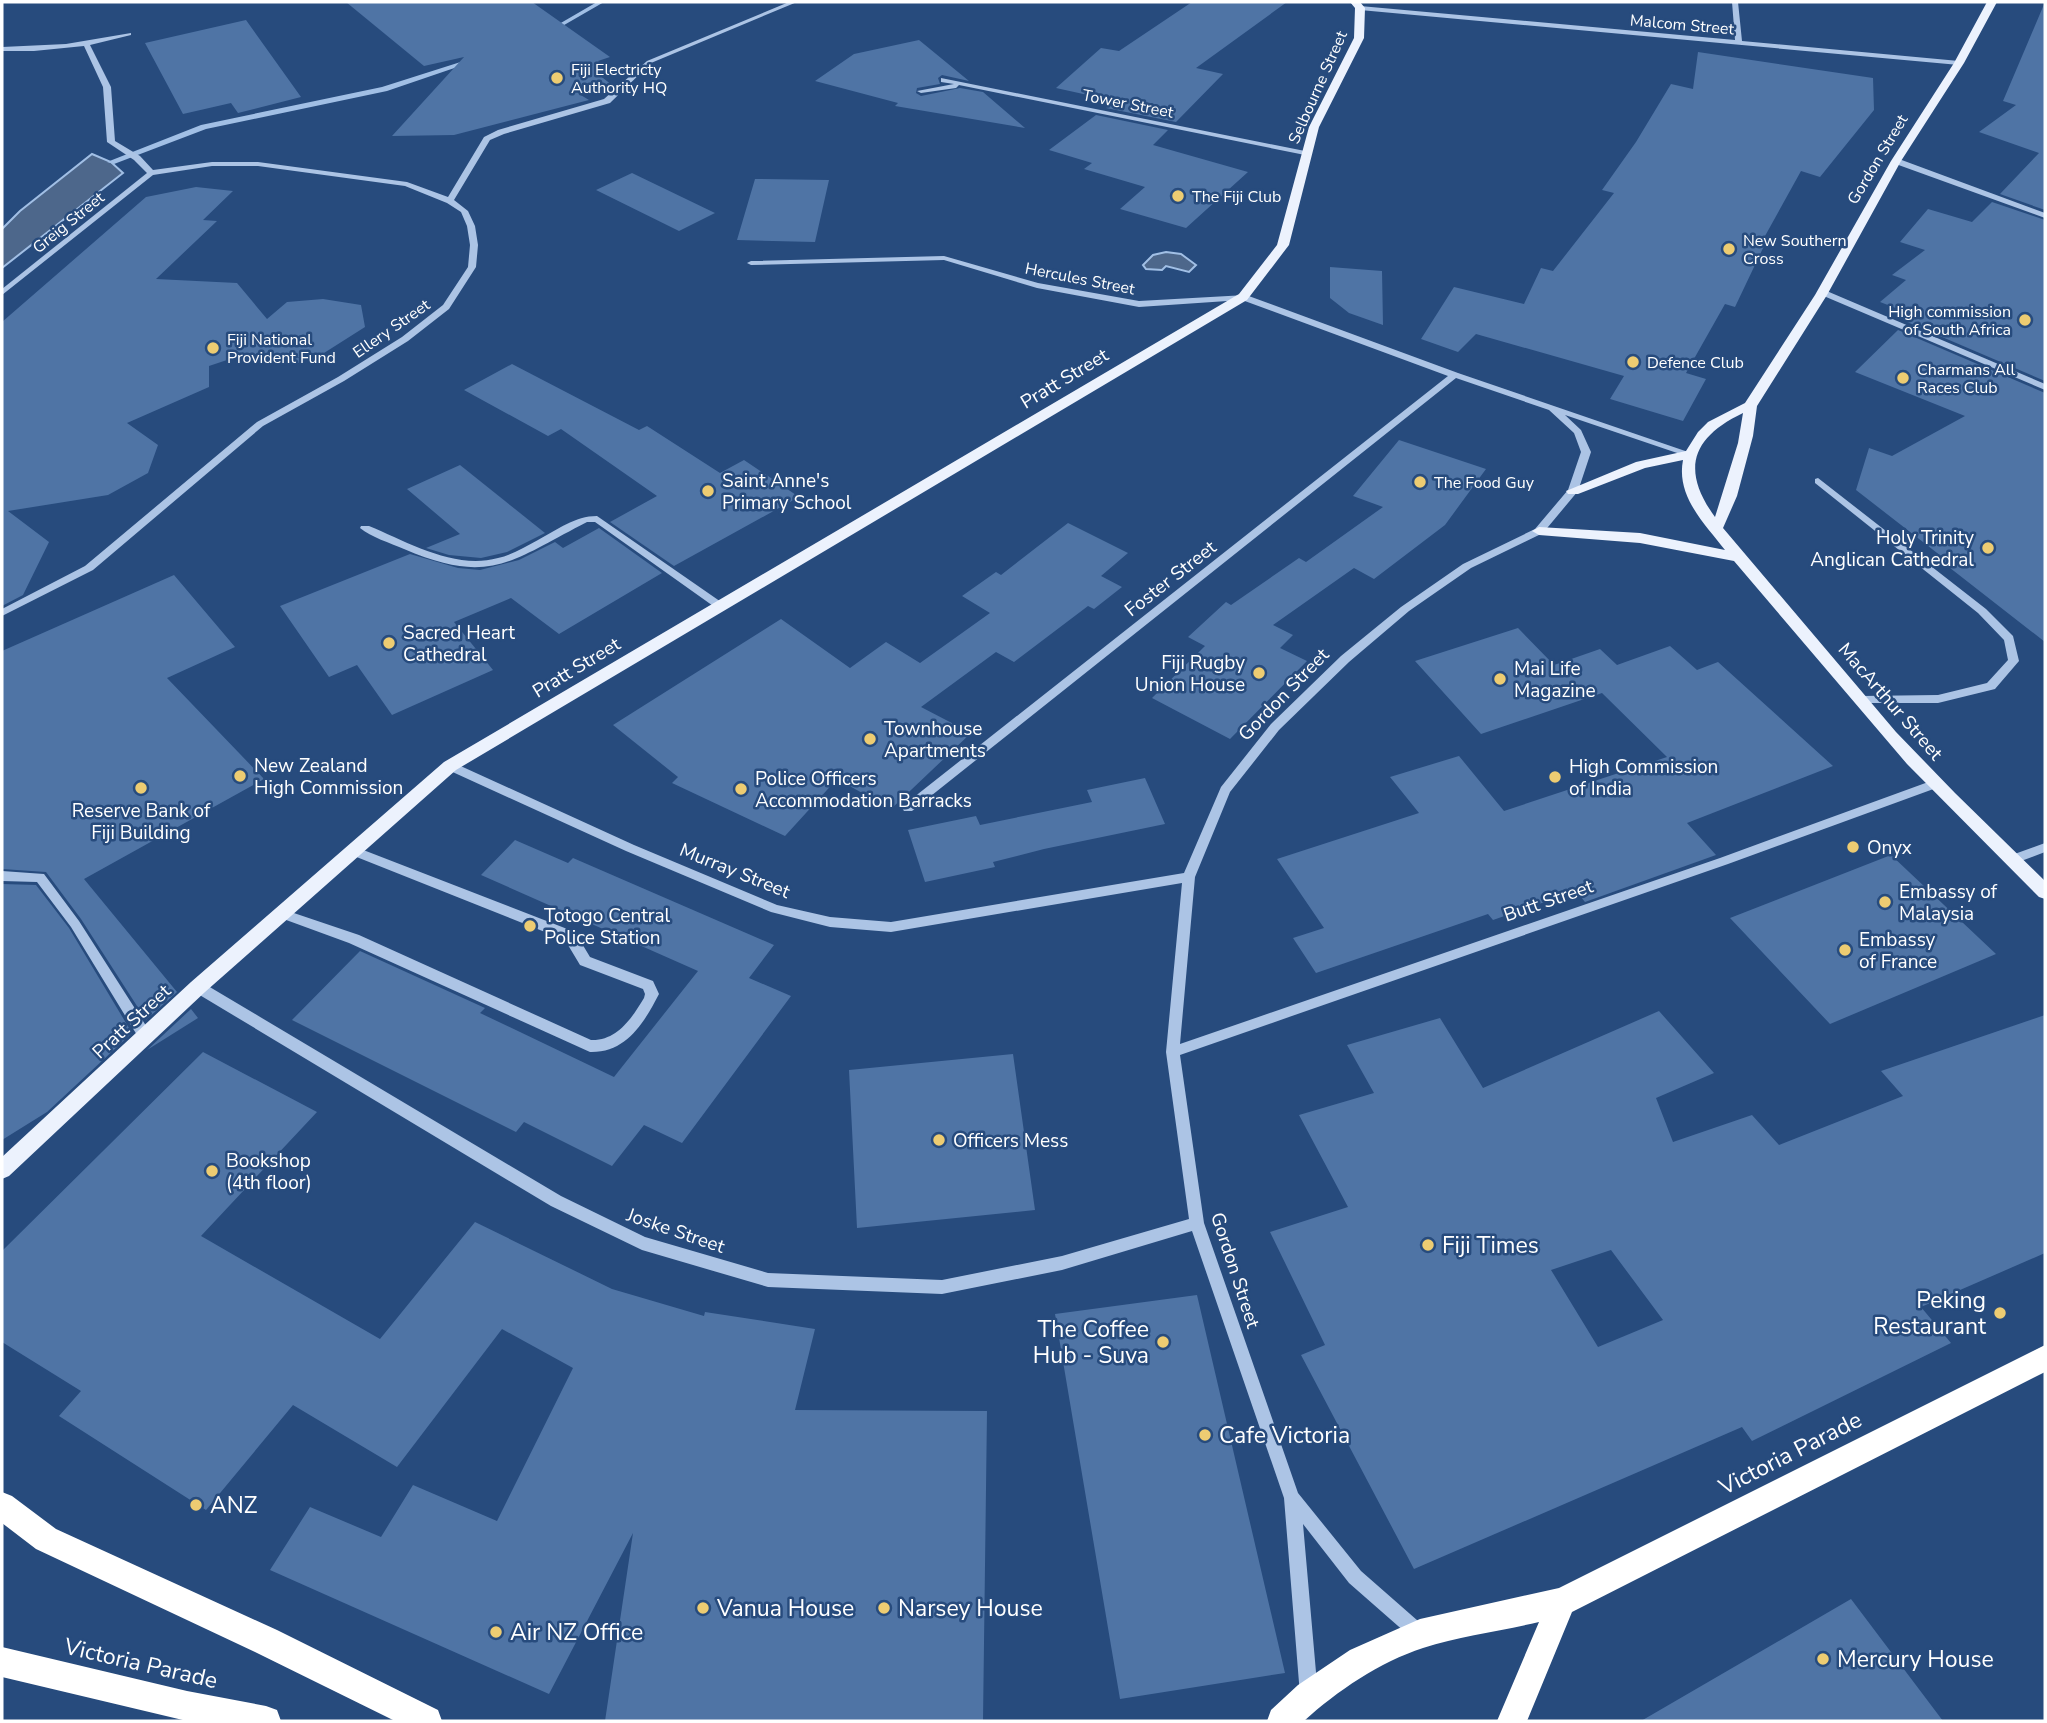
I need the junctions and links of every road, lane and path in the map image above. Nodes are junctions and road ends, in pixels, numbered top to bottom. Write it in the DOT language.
graph roads {
  1 [pos="793,2"];
  2 [pos="1735,2"];
  3 [pos="1992,2"];
  4 [pos="1358,5"];
  5 [pos="129,34"];
  6 [pos="1739,43"];
  7 [pos="87,45"];
  8 [pos="2,49"];
  9 [pos="1959,63"];
  10 [pos="944,80"];
  11 [pos="966,84"];
  12 [pos="921,91"];
  13 [pos="1048,101"];
  14 [pos="1038,110"];
  15 [pos="1305,153"];
  16 [pos="1896,162"];
  17 [pos="151,173"];
  18 [pos="450,201"];
  19 [pos="2045,216"];
  20 [pos="751,263"];
  21 [pos="1822,292"];
  22 [pos="2,293"];
  23 [pos="1243,297"];
  24 [pos="1454,375"];
  25 [pos="2045,387"];
  26 [pos="1750,406"];
  27 [pos="1554,410"];
  28 [pos="1689,454"];
  29 [pos="1818,481"];
  30 [pos="1573,491"];
  31 [pos="1716,527"];
  32 [pos="365,528"];
  33 [pos="1539,531"];
  34 [pos="1738,557"];
  35 [pos="720,606"];
  36 [pos="2,613"];
  37 [pos="1861,700"];
  38 [pos="450,766"];
  39 [pos="1935,784"];
  40 [pos="908,808"];
  41 [pos="2045,847"];
  42 [pos="353,851"];
  43 [pos="2013,859"];
  44 [pos="2,876"];
  45 [pos="1189,877"];
  46 [pos="2045,892"];
  47 [pos="282,914"];
  48 [pos="198,987"];
  49 [pos="145,1037"];
  50 [pos="1173,1052"];
  51 [pos="2,1170"];
  52 [pos="1197,1223"];
  53 [pos="2045,1358"];
  54 [pos="1292,1498"];
  55 [pos="2,1506"];
  56 [pos="1562,1602"];
  57 [pos="1420,1634"];
  58 [pos="2,1661"];
  59 [pos="1309,1696"];
  60 [pos="266,1721"];
  61 [pos="427,1721"];
  62 [pos="1282,1721"];
  63 [pos="1512,1721"];
  1 -- 18 [label="street"];
  2 -- 6 [label="street"];
  3 -- 9 [label="main road, Gordon Street"];
  4 -- 6 [label="street, Malcom Street"];
  4 -- 15 [label="main road, Selbourne Street"];
  5 -- 7 [label="street"];
  6 -- 9 [label="street, Malcom Street"];
  7 -- 8 [label="street"];
  7 -- 17 [label="street"];
  9 -- 16 [label="main road, Gordon Street"];
  10 -- 11 [label="street, Tower Street"];
  11 -- 12 [label="street"];
  11 -- 13 [label="street, Tower Street"];
  13 -- 14 [label="street"];
  13 -- 15 [label="street, Tower Street"];
  15 -- 23 [label="main road, Selbourne Street"];
  16 -- 19 [label="street"];
  16 -- 21 [label="main road, Gordon Street"];
  17 -- 18 [label="street, Ellery Street"];
  17 -- 22 [label="street, Greig Street"];
  18 -- 36 [label="street, Ellery Street"];
  20 -- 23 [label="street, Hercules Street"];
  21 -- 25 [label="street"];
  21 -- 26 [label="main road, Gordon Street"];
  23 -- 24 [label="street, Hercules Street"];
  23 -- 35 [label="main road, Pratt Street"];
  24 -- 27 [label="street, Hercules Street"];
  24 -- 40 [label="street, Foster Street"];
  26 -- 28 [label="main road"];
  26 -- 31 [label="main road"];
  27 -- 28 [label="street"];
  27 -- 30 [label="street, Gordon Street"];
  28 -- 30 [label="main road"];
  28 -- 31 [label="main road, MacArthur Street"];
  29 -- 37 [label="street"];
  30 -- 33 [label="street, Gordon Street"];
  31 -- 34 [label="main road, MacArthur Street"];
  32 -- 35 [label="street"];
  33 -- 34 [label="main road"];
  33 -- 45 [label="street, Gordon Street"];
  34 -- 37 [label="main road, MacArthur Street"];
  35 -- 38 [label="main road, Pratt Street"];
  37 -- 39 [label="main road, MacArthur Street"];
  38 -- 42 [label="main road, Pratt Street"];
  38 -- 45 [label="street, Murray Street"];
  39 -- 43 [label="main road, MacArthur Street"];
  39 -- 50 [label="street, Butt Street"];
  41 -- 43 [label="street"];
  42 -- 47 [label="main road, Pratt Street"];
  42 -- 47 [label="street"];
  43 -- 46 [label="main road, MacArthur Street"];
  44 -- 49 [label="street"];
  45 -- 50 [label="street, Gordon Street"];
  47 -- 48 [label="main road, Pratt Street"];
  48 -- 49 [label="main road, Pratt Street"];
  48 -- 52 [label="street, Joske Street"];
  49 -- 51 [label="main road, Pratt Street"];
  50 -- 52 [label="street, Gordon Street"];
  52 -- 54 [label="street, Gordon Street"];
  53 -- 56 [label="highway, Victoria Parade"];
  54 -- 57 [label="street, Gordon Street"];
  54 -- 59 [label="street, Gordon Street"];
  55 -- 61 [label="highway"];
  56 -- 57 [label="highway, Victoria Parade"];
  56 -- 63 [label="highway"];
  57 -- 59 [label="highway, Victoria Parade"];
  58 -- 60 [label="highway, Victoria Parade"];
  59 -- 62 [label="highway, Victoria Parade"];
}
